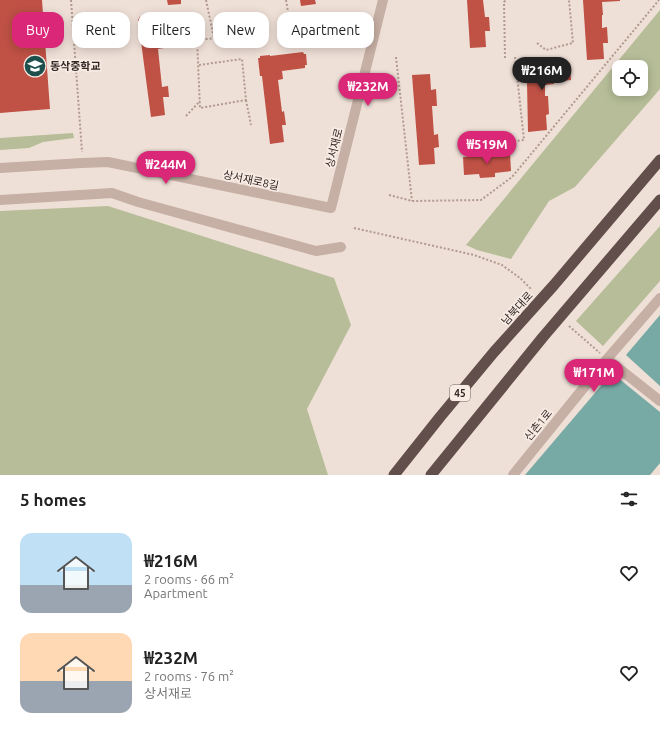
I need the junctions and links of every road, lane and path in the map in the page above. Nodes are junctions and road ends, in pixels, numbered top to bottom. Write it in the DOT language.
graph roads {
  1 [pos="72,0"];
  2 [pos="206,0"];
  3 [pos="286,0"];
  4 [pos="383,0"];
  5 [pos="506,0"];
  6 [pos="569,0"];
  7 [pos="659,0"];
  8 [pos="288,12"];
  9 [pos="213,33"];
  10 [pos="213,38"];
  11 [pos="537,43"];
  12 [pos="396,57"];
  13 [pos="514,57"];
  14 [pos="505,58"];
  15 [pos="199,65"];
  16 [pos="246,100"];
  17 [pos="200,101"];
  18 [pos="186,116"];
  19 [pos="251,125"];
  20 [pos="488,139"];
  21 [pos="660,160"];
  22 [pos="82,163"];
  23 [pos="0,168"];
  24 [pos="389,195"];
  25 [pos="0,200"];
  26 [pos="660,200"];
  27 [pos="412,201"];
  28 [pos="330,208"];
  29 [pos="354,228"];
  30 [pos="341,247"];
  31 [pos="530,288"];
  32 [pos="660,298"];
  33 [pos="569,326"];
  34 [pos="607,359"];
  35 [pos="660,401"];
  36 [pos="394,475"];
  37 [pos="431,475"];
  38 [pos="512,475"];
  1 -- 22 [label="path"];
  2 -- 9 [label="path"];
  3 -- 8 [label="path"];
  4 -- 28 [label="street, 상서재로"];
  5 -- 14 [label="path"];
  6 -- 11 [label="path"];
  7 -- 27 [label="path"];
  10 -- 15 [label="path"];
  12 -- 27 [label="path"];
  13 -- 20 [label="path"];
  15 -- 16 [label="path"];
  15 -- 17 [label="path"];
  16 -- 17 [label="path"];
  16 -- 19 [label="path"];
  17 -- 18 [label="path"];
  21 -- 36 [label="highway, 남북대로 / 45"];
  22 -- 23 [label="street, 상서재로8길"];
  22 -- 28 [label="street, 상서재로8길"];
  24 -- 27 [label="path"];
  25 -- 30 [label="street"];
  26 -- 37 [label="highway, 45"];
  29 -- 31 [label="path"];
  32 -- 34 [label="street, 신촌1로"];
  33 -- 34 [label="path"];
  34 -- 35 [label="street"];
  34 -- 38 [label="street, 신촌1로"];
}
